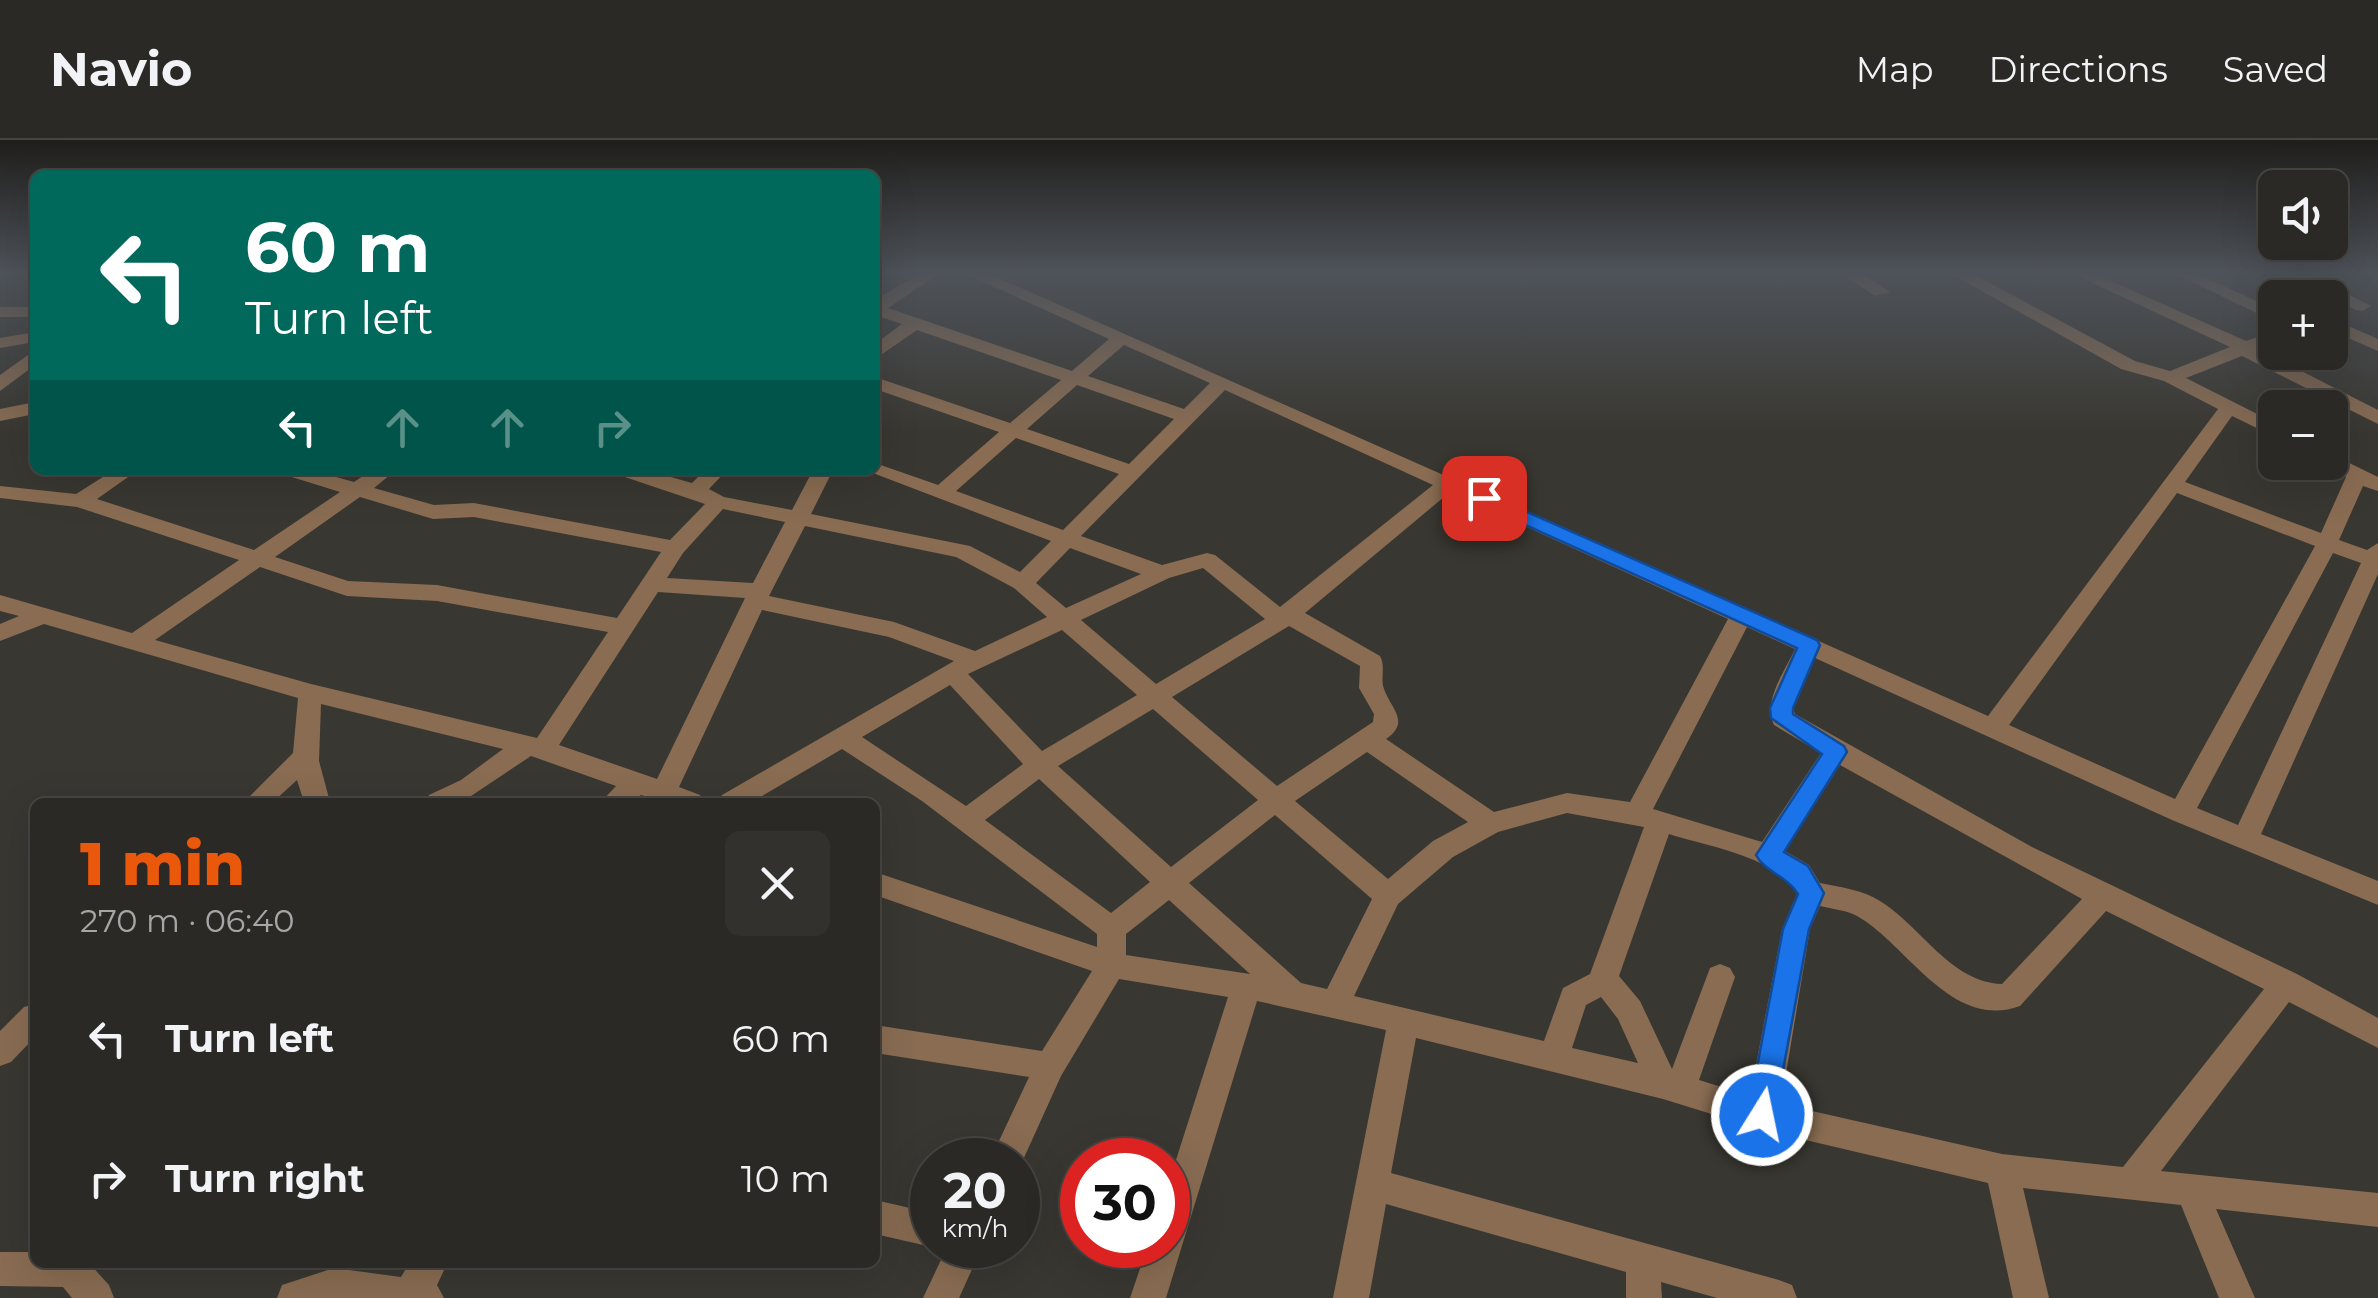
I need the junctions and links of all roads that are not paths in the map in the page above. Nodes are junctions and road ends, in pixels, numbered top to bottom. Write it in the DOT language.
graph roads {
  1 [pos="909,327"];
  2 [pos="930,327"];
  3 [pos="1099,327"];
  4 [pos="2058,327"];
  5 [pos="2196,327"];
  6 [pos="2348,330"];
  7 [pos="1122,337"];
  8 [pos="30,339"];
  9 [pos="2258,342"];
  10 [pos="0,343"];
  11 [pos="2378,346"];
  12 [pos="2242,348"];
  13 [pos="880,349"];
  14 [pos="30,360"];
  15 [pos="1072,377"];
  16 [pos="2171,377"];
  17 [pos="1222,382"];
  18 [pos="0,384"];
  19 [pos="880,385"];
  20 [pos="2229,407"];
  21 [pos="30,409"];
  22 [pos="3,416"];
  23 [pos="1187,417"];
  24 [pos="2378,418"];
  25 [pos="2258,422"];
  26 [pos="1014,430"];
  27 [pos="880,470"];
  28 [pos="1133,472"];
  29 [pos="120,475"];
  30 [pos="306,475"];
  31 [pos="378,475"];
  32 [pos="639,475"];
  33 [pos="715,475"];
  34 [pos="820,475"];
  35 [pos="2368,480"];
  36 [pos="1448,483"];
  37 [pos="2172,484"];
  38 [pos="356,490"];
  39 [pos="0,492"];
  40 [pos="942,493"];
  41 [pos="707,497"];
  42 [pos="80,501"];
  43 [pos="795,520"];
  44 [pos="1066,538"];
  45 [pos="2326,543"];
  46 [pos="675,548"];
  47 [pos="2376,558"];
  48 [pos="256,559"];
  49 [pos="1160,572"];
  50 [pos="1022,583"];
  51 [pos="650,584"];
  52 [pos="757,596"];
  53 [pos="0,603"];
  54 [pos="1742,614"];
  55 [pos="41,616"];
  56 [pos="1285,616"];
  57 [pos="1064,618"];
  58 [pos="620,626"];
  59 [pos="0,632"];
  60 [pos="132,644"];
  61 [pos="1809,645"];
  62 [pos="965,667"];
  63 [pos="311,693"];
  64 [pos="1154,696"];
  65 [pos="1992,728"];
  66 [pos="842,736"];
  67 [pos="1366,739"];
  68 [pos="535,747"];
  69 [pos="1836,752"];
  70 [pos="303,760"];
  71 [pos="1040,765"];
  72 [pos="651,787"];
  73 [pos="261,798"];
  74 [pos="316,798"];
  75 [pos="446,798"];
  76 [pos="624,798"];
  77 [pos="680,798"];
  78 [pos="738,798"];
  79 [pos="1276,800"];
  80 [pos="2181,813"];
  81 [pos="1648,819"];
  82 [pos="966,820"];
  83 [pos="1490,823"];
  84 [pos="2245,839"];
  85 [pos="1768,855"];
  86 [pos="1169,882"];
  87 [pos="880,886"];
  88 [pos="1811,893"];
  89 [pos="2378,893"];
  90 [pos="1388,896"];
  91 [pos="2104,896"];
  92 [pos="1112,929"];
  93 [pos="1112,965"];
  94 [pos="1720,977"];
  95 [pos="1605,980"];
  96 [pos="2286,983"];
  97 [pos="1246,988"];
  98 [pos="1292,994"];
  99 [pos="1334,1005"];
  100 [pos="30,1022"];
  101 [pos="1403,1024"];
  102 [pos="2378,1034"];
  103 [pos="880,1039"];
  104 [pos="0,1052"];
  105 [pos="1553,1058"];
  106 [pos="1050,1066"];
  107 [pos="1672,1087"];
  108 [pos="1762,1115"];
  109 [pos="1016,1138"];
  110 [pos="1190,1166"];
  111 [pos="2002,1170"];
  112 [pos="1373,1184"];
  113 [pos="2130,1184"];
  114 [pos="2191,1190"];
  115 [pos="2378,1210"];
  116 [pos="880,1217"];
  117 [pos="910,1225"];
  118 [pos="1643,1260"];
  119 [pos="428,1268"];
  120 [pos="956,1268"];
  121 [pos="1158,1268"];
  122 [pos="0,1269"];
  123 [pos="72,1277"];
  124 [pos="333,1282"];
  125 [pos="415,1297"];
  126 [pos="96,1298"];
  127 [pos="295,1298"];
  128 [pos="942,1298"];
  129 [pos="1148,1298"];
  130 [pos="1352,1298"];
  131 [pos="1644,1298"];
  132 [pos="1779,1298"];
  133 [pos="2030,1298"];
  134 [pos="2237,1298"];
  1 -- 13 [label="street"];
  2 -- 15 [label="street"];
  3 -- 7 [label="street"];
  4 -- 16 [label="street"];
  5 -- 12 [label="street"];
  6 -- 11 [label="street"];
  7 -- 15 [label="street"];
  7 -- 17 [label="street"];
  8 -- 10 [label="street"];
  9 -- 12 [label="street"];
  12 -- 16 [label="street"];
  12 -- 24 [label="street"];
  14 -- 18 [label="street"];
  15 -- 23 [label="street"];
  15 -- 26 [label="street"];
  16 -- 20 [label="street"];
  17 -- 23 [label="street"];
  17 -- 36 [label="street"];
  19 -- 26 [label="street"];
  20 -- 25 [label="street"];
  20 -- 37 [label="street"];
  21 -- 22 [label="street"];
  23 -- 28 [label="street"];
  26 -- 28 [label="street"];
  26 -- 40 [label="street"];
  27 -- 40 [label="street"];
  28 -- 44 [label="street"];
  29 -- 42 [label="street"];
  30 -- 38 [label="street"];
  31 -- 38 [label="street"];
  32 -- 41 [label="street"];
  33 -- 41 [label="street"];
  34 -- 43 [label="street"];
  35 -- 45 [label="street"];
  36 -- 54 [label="street"];
  36 -- 56 [label="street"];
  37 -- 45 [label="street"];
  37 -- 65 [label="street"];
  38 -- 46 [label="street"];
  38 -- 48 [label="street"];
  39 -- 42 [label="street"];
  40 -- 44 [label="street"];
  41 -- 43 [label="street"];
  41 -- 46 [label="street"];
  42 -- 48 [label="street"];
  43 -- 50 [label="street"];
  43 -- 52 [label="street"];
  44 -- 49 [label="street"];
  44 -- 50 [label="street"];
  45 -- 47 [label="street"];
  45 -- 80 [label="street"];
  46 -- 51 [label="street"];
  47 -- 84 [label="street"];
  48 -- 58 [label="street"];
  48 -- 60 [label="street"];
  49 -- 56 [label="street"];
  49 -- 57 [label="street"];
  50 -- 57 [label="street"];
  51 -- 52 [label="street"];
  51 -- 58 [label="street"];
  52 -- 62 [label="street"];
  52 -- 72 [label="street"];
  53 -- 55 [label="street"];
  54 -- 61 [label="street"];
  54 -- 81 [label="street"];
  55 -- 59 [label="street"];
  55 -- 60 [label="street"];
  56 -- 64 [label="street"];
  56 -- 67 [label="street"];
  57 -- 62 [label="street"];
  57 -- 64 [label="street"];
  58 -- 68 [label="street"];
  60 -- 63 [label="street"];
  61 -- 65 [label="street"];
  61 -- 69 [label="street"];
  62 -- 66 [label="street"];
  62 -- 71 [label="street"];
  63 -- 68 [label="street"];
  63 -- 70 [label="street"];
  64 -- 71 [label="street"];
  64 -- 79 [label="street"];
  65 -- 80 [label="street"];
  66 -- 78 [label="street"];
  66 -- 82 [label="street"];
  67 -- 79 [label="street"];
  67 -- 83 [label="street"];
  68 -- 72 [label="street"];
  68 -- 75 [label="street"];
  69 -- 85 [label="street"];
  69 -- 91 [label="street"];
  70 -- 73 [label="street"];
  70 -- 74 [label="street"];
  71 -- 82 [label="street"];
  71 -- 86 [label="street"];
  72 -- 76 [label="street"];
  72 -- 77 [label="street"];
  79 -- 86 [label="street"];
  79 -- 90 [label="street"];
  80 -- 84 [label="street"];
  81 -- 83 [label="street"];
  81 -- 85 [label="street"];
  81 -- 95 [label="street"];
  82 -- 92 [label="street"];
  83 -- 90 [label="street"];
  84 -- 89 [label="street"];
  85 -- 88 [label="street"];
  86 -- 92 [label="street"];
  86 -- 98 [label="street"];
  87 -- 93 [label="street"];
  88 -- 91 [label="street"];
  88 -- 108 [label="street"];
  90 -- 99 [label="street"];
  91 -- 96 [label="street"];
  92 -- 93 [label="street"];
  93 -- 97 [label="street"];
  93 -- 106 [label="street"];
  94 -- 107 [label="street"];
  95 -- 105 [label="street"];
  95 -- 107 [label="street"];
  96 -- 102 [label="street"];
  96 -- 113 [label="street"];
  97 -- 98 [label="street"];
  97 -- 110 [label="street"];
  98 -- 99 [label="street"];
  99 -- 101 [label="street"];
  100 -- 104 [label="street"];
  101 -- 105 [label="street"];
  101 -- 112 [label="street"];
  103 -- 106 [label="street"];
  105 -- 107 [label="street"];
  106 -- 109 [label="street"];
  107 -- 108 [label="street"];
  108 -- 111 [label="street"];
  111 -- 113 [label="street"];
  111 -- 133 [label="street"];
  112 -- 118 [label="street"];
  112 -- 130 [label="street"];
  113 -- 114 [label="street"];
  114 -- 115 [label="street"];
  114 -- 134 [label="street"];
  116 -- 117 [label="street"];
  118 -- 131 [label="street"];
  118 -- 132 [label="street"];
  119 -- 125 [label="street"];
  120 -- 128 [label="street"];
  121 -- 129 [label="street"];
  122 -- 123 [label="street"];
  123 -- 126 [label="street"];
  124 -- 125 [label="street"];
  124 -- 127 [label="street"];
}
